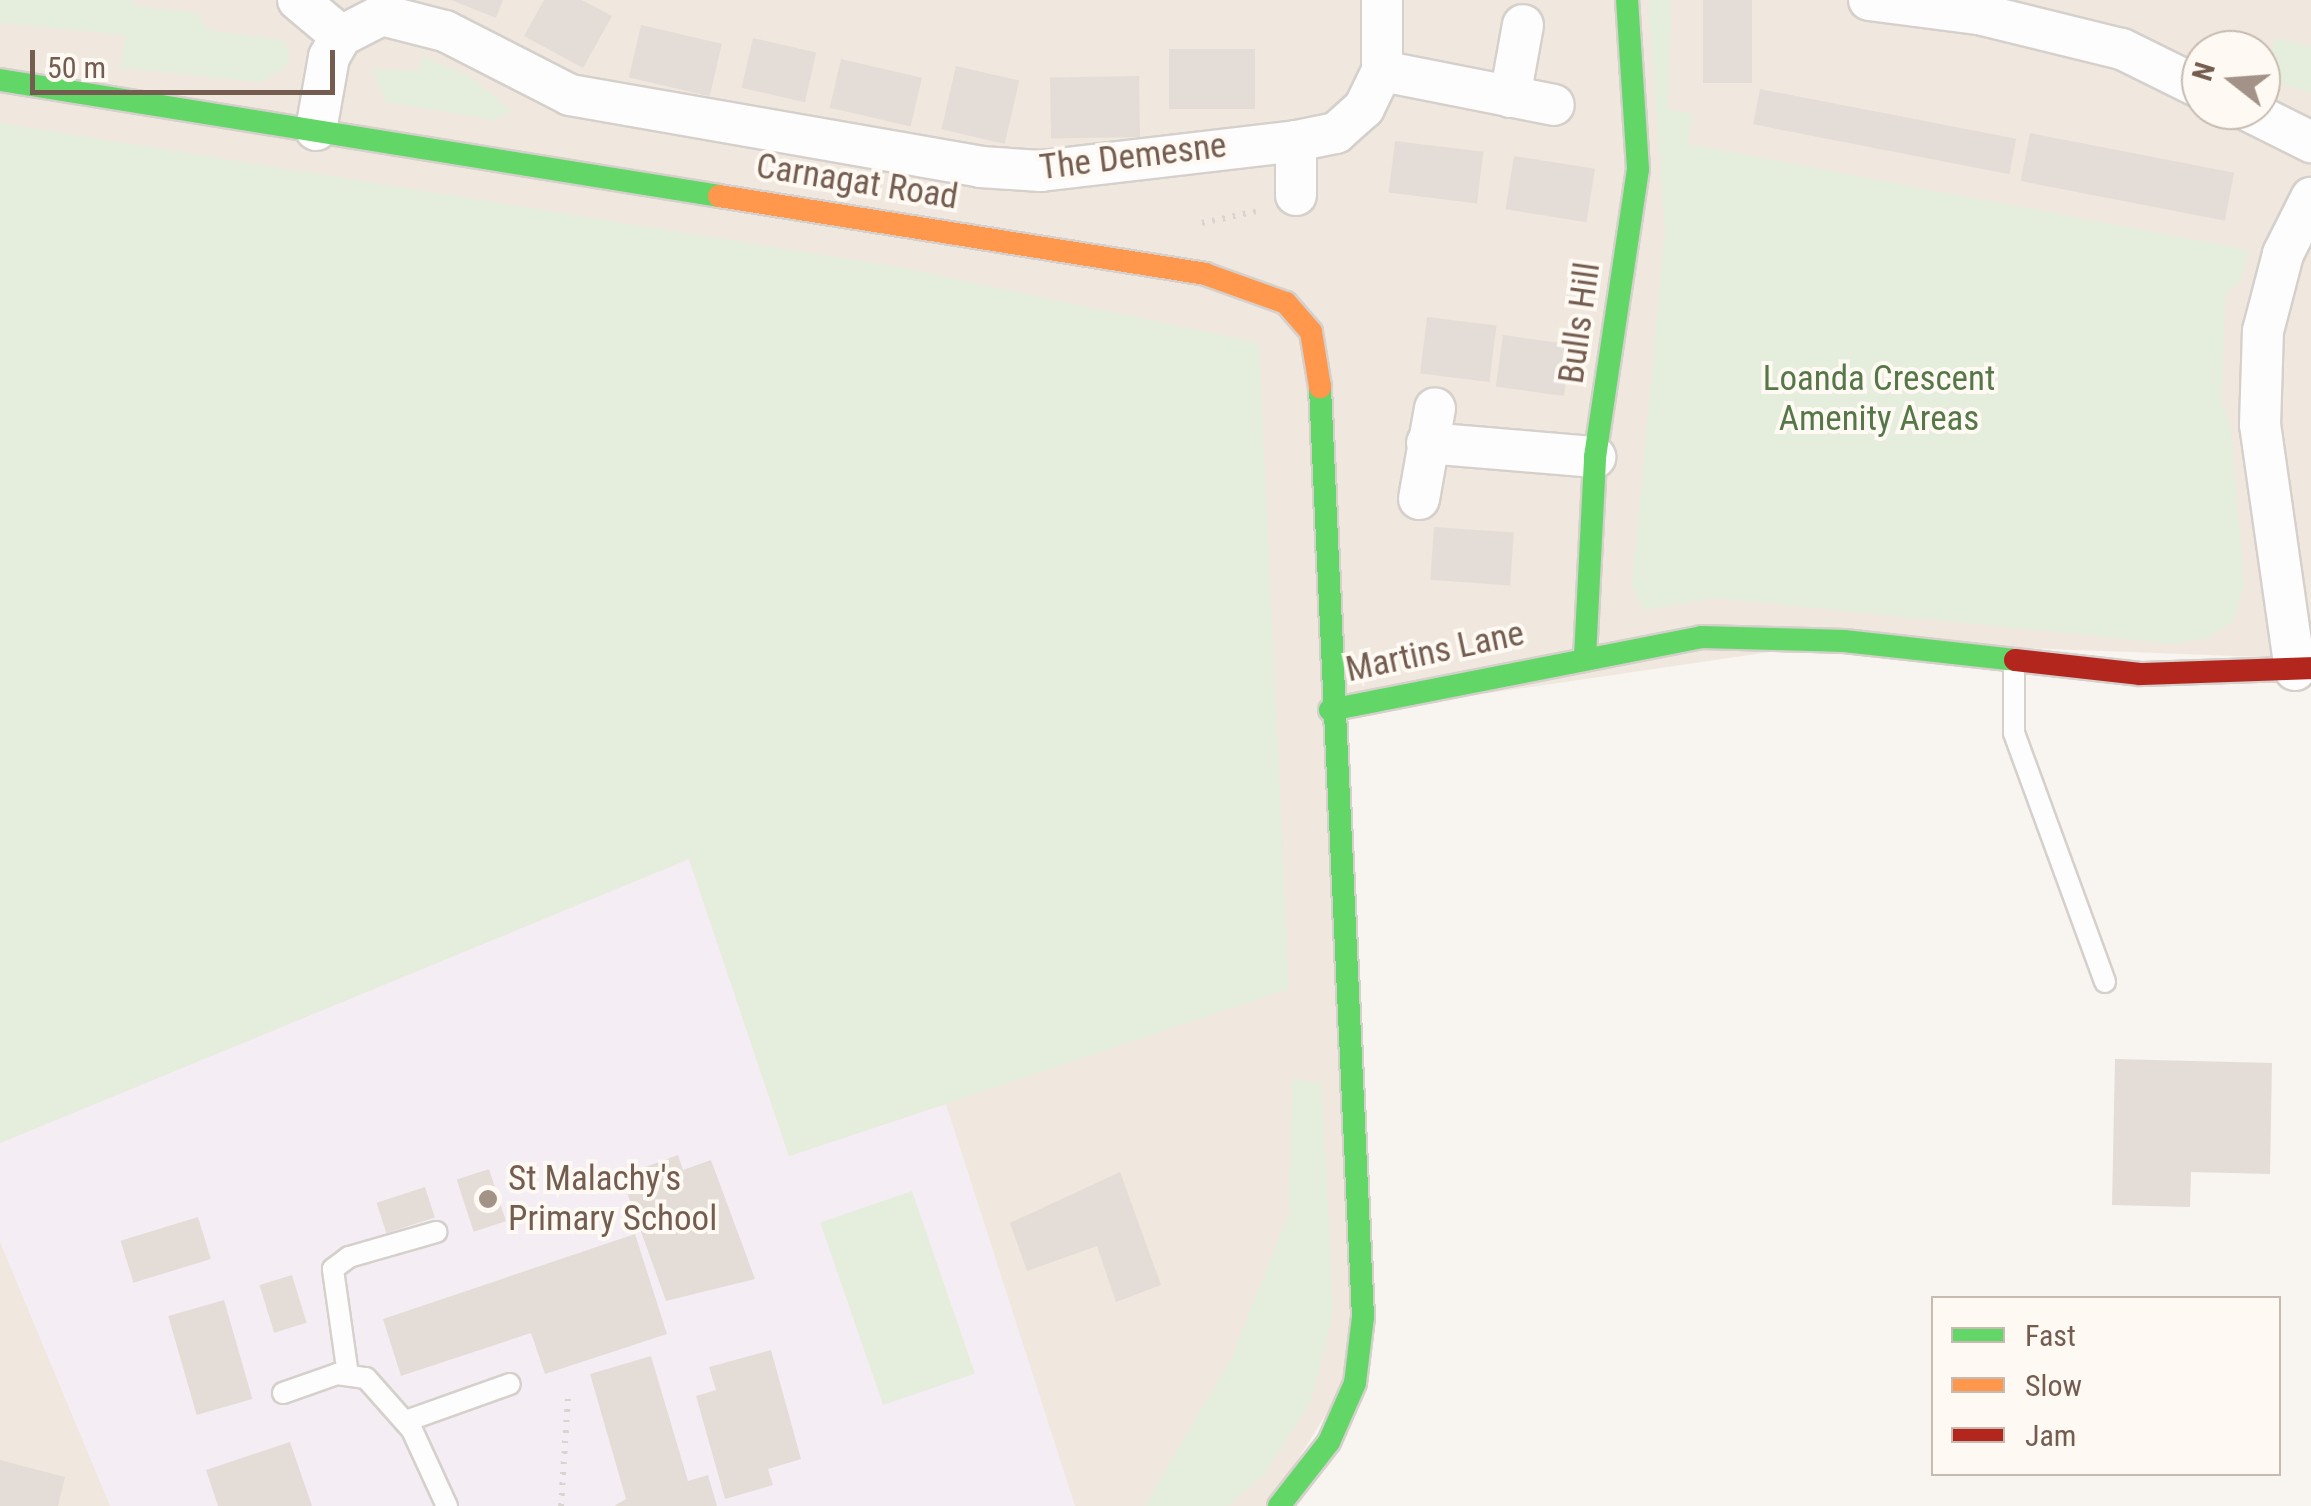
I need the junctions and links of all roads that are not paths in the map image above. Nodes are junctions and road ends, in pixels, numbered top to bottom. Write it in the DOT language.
graph roads {
  1 [pos="298,0"];
  2 [pos="1382,0"];
  3 [pos="1627,0"];
  4 [pos="1869,0"];
  5 [pos="1523,24"];
  6 [pos="341,36"];
  7 [pos="1382,71"];
  8 [pos="2181,78"];
  9 [pos="0,80"];
  10 [pos="1510,97"];
  11 [pos="1554,105"];
  12 [pos="2281,127"];
  13 [pos="316,130"];
  14 [pos="1296,141"];
  15 [pos="2311,142"];
  16 [pos="1296,195"];
  17 [pos="2311,198"];
  18 [pos="1595,458"];
  19 [pos="1419,499"];
  20 [pos="1585,657"];
  21 [pos="2014,658"];
  22 [pos="2303,669"];
  23 [pos="1330,710"];
  24 [pos="2105,982"];
  25 [pos="436,1232"];
  26 [pos="348,1375"];
  27 [pos="510,1384"];
  28 [pos="284,1392"];
  29 [pos="406,1421"];
  30 [pos="447,1506"];
  31 [pos="1279,1506"];
  1 -- 6 [label="street"];
  2 -- 7 [label="street, The Demesne"];
  3 -- 18 [label="street, Bulls Hill"];
  4 -- 8 [label="street"];
  5 -- 10 [label="street"];
  6 -- 13 [label="street"];
  6 -- 14 [label="street, The Demesne"];
  7 -- 10 [label="street"];
  7 -- 14 [label="street, The Demesne"];
  9 -- 13 [label="street, Carnagat Road"];
  10 -- 11 [label="street"];
  12 -- 15 [label="street"];
  13 -- 23 [label="street, Carnagat Road"];
  14 -- 16 [label="street"];
  17 -- 22 [label="street"];
  18 -- 19 [label="street"];
  18 -- 20 [label="street, Bulls Hill"];
  20 -- 21 [label="street, Martins Lane"];
  20 -- 23 [label="street, Martins Lane"];
  21 -- 22 [label="street, Martins Lane"];
  21 -- 24 [label="lane"];
  23 -- 31 [label="street, Martins Lane"];
  25 -- 26 [label="lane"];
  26 -- 28 [label="lane"];
  26 -- 29 [label="lane"];
  27 -- 29 [label="lane"];
  29 -- 30 [label="lane"];
}
